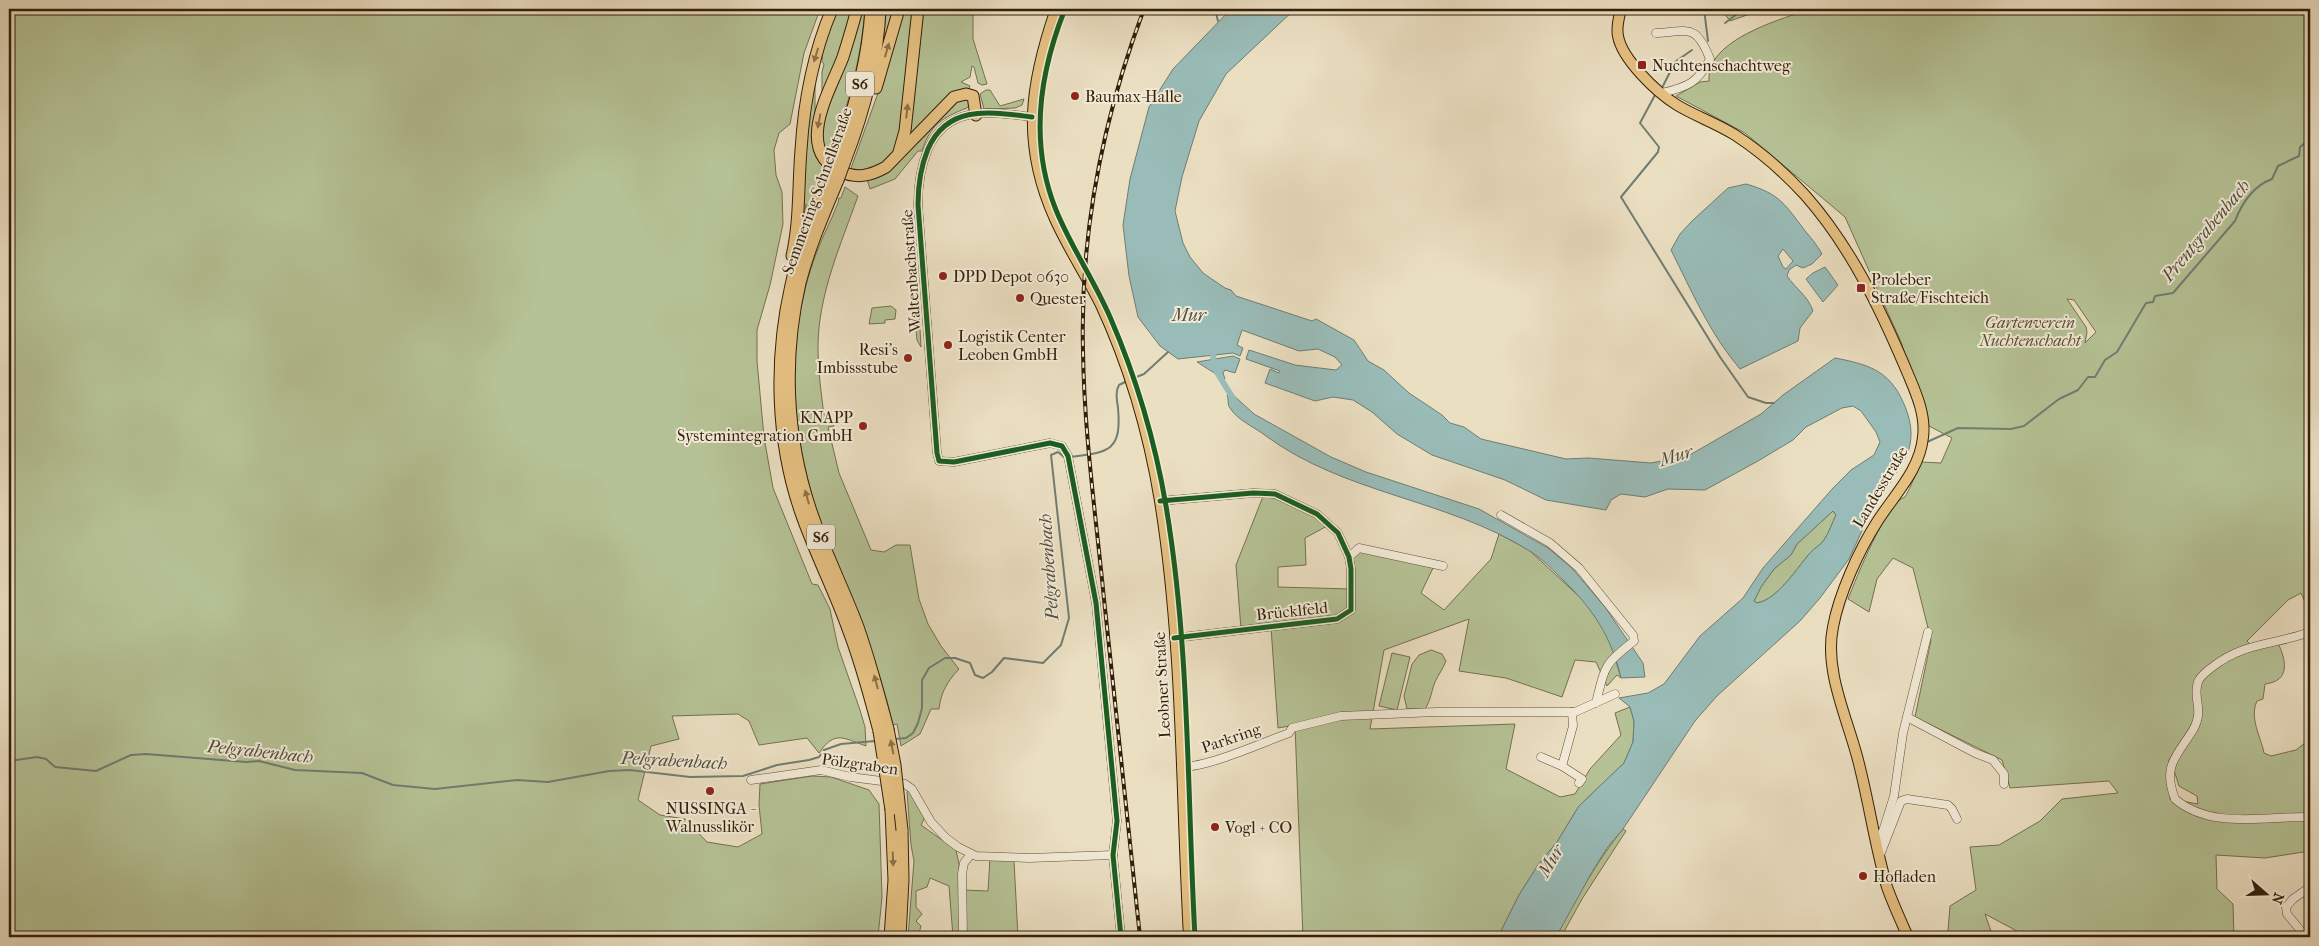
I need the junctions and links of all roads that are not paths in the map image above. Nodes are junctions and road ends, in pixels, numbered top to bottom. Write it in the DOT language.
graph roads {
  1 [pos="832,9"];
  2 [pos="857,9"];
  3 [pos="871,9"];
  4 [pos="880,9"];
  5 [pos="899,9"];
  6 [pos="918,9"];
  7 [pos="1056,9"];
  8 [pos="1621,9"];
  9 [pos="1656,33"];
  10 [pos="1662,93"];
  11 [pos="976,115"];
  12 [pos="1032,117"];
  13 [pos="858,127"];
  14 [pos="896,158"];
  15 [pos="841,159"];
  16 [pos="833,177"];
  17 [pos="791,285"];
  18 [pos="1160,501"];
  19 [pos="1501,515"];
  20 [pos="1349,557"];
  21 [pos="1443,566"];
  22 [pos="1928,632"];
  23 [pos="2309,633"];
  24 [pos="1174,638"];
  25 [pos="1615,694"];
  26 [pos="1596,703"];
  27 [pos="1572,712"];
  28 [pos="1907,718"];
  29 [pos="883,730"];
  30 [pos="1541,757"];
  31 [pos="1562,766"];
  32 [pos="1181,767"];
  33 [pos="752,780"];
  34 [pos="1579,783"];
  35 [pos="2004,784"];
  36 [pos="2310,817"];
  37 [pos="1957,819"];
  38 [pos="1877,842"];
  39 [pos="971,854"];
  40 [pos="1113,854"];
  41 [pos="1880,855"];
  42 [pos="2310,887"];
  43 [pos="890,937"];
  44 [pos="900,937"];
  45 [pos="963,937"];
  46 [pos="1121,937"];
  47 [pos="1189,937"];
  48 [pos="1908,937"];
  49 [pos="2306,937"];
  1 -- 17 [label="highway, one-way"];
  2 -- 14 [label="highway, one-way"];
  3 -- 15 [label="highway, Semmering Schnellstraße / S6"];
  4 -- 13 [label="highway, Semmering Schnellstraße / S6"];
  13 -- 5 [label="highway, one-way"];
  14 -- 6 [label="highway, one-way"];
  7 -- 12 [label="main road, Leobner Straße"];
  8 -- 10 [label="main road, Landesstraße"];
  9 -- 10 [label="street"];
  10 -- 38 [label="main road, Landesstraße"];
  11 -- 12 [label="street, Waltenbachstraße"];
  11 -- 14 [label="highway"];
  11 -- 40 [label="street, Waltenbachstraße"];
  12 -- 18 [label="main road, Leobner Straße"];
  13 -- 15 [label="highway, Semmering Schnellstraße / S6"];
  15 -- 16 [label="highway, Semmering Schnellstraße / S6, bridge"];
  16 -- 17 [label="highway, Semmering Schnellstraße / S6"];
  29 -- 16 [label="highway, Semmering Schnellstraße / S6, one-way"];
  17 -- 29 [label="highway, Semmering Schnellstraße / S6"];
  18 -- 20 [label="street, Brücklfeld"];
  18 -- 24 [label="main road, Leobner Straße"];
  19 -- 26 [label="street"];
  20 -- 21 [label="street"];
  20 -- 24 [label="street, Brücklfeld"];
  22 -- 28 [label="street"];
  23 -- 36 [label="street"];
  24 -- 32 [label="main road, Leobner Straße"];
  25 -- 26 [label="street"];
  26 -- 27 [label="street"];
  27 -- 31 [label="street"];
  27 -- 32 [label="street, Parkring"];
  28 -- 35 [label="street"];
  28 -- 38 [label="street"];
  29 -- 43 [label="highway, Semmering Schnellstraße / S6, one-way, bridge"];
  44 -- 29 [label="highway, Semmering Schnellstraße / S6, one-way, bridge"];
  30 -- 31 [label="street"];
  31 -- 34 [label="street"];
  32 -- 47 [label="main road, Leobner Straße"];
  33 -- 39 [label="street, Pölzgraben"];
  37 -- 41 [label="street"];
  38 -- 41 [label="main road, Landesstraße"];
  39 -- 40 [label="street, Pölzgraben"];
  39 -- 45 [label="street"];
  40 -- 46 [label="street"];
  41 -- 48 [label="main road, Landesstraße"];
  42 -- 49 [label="street"];
}
